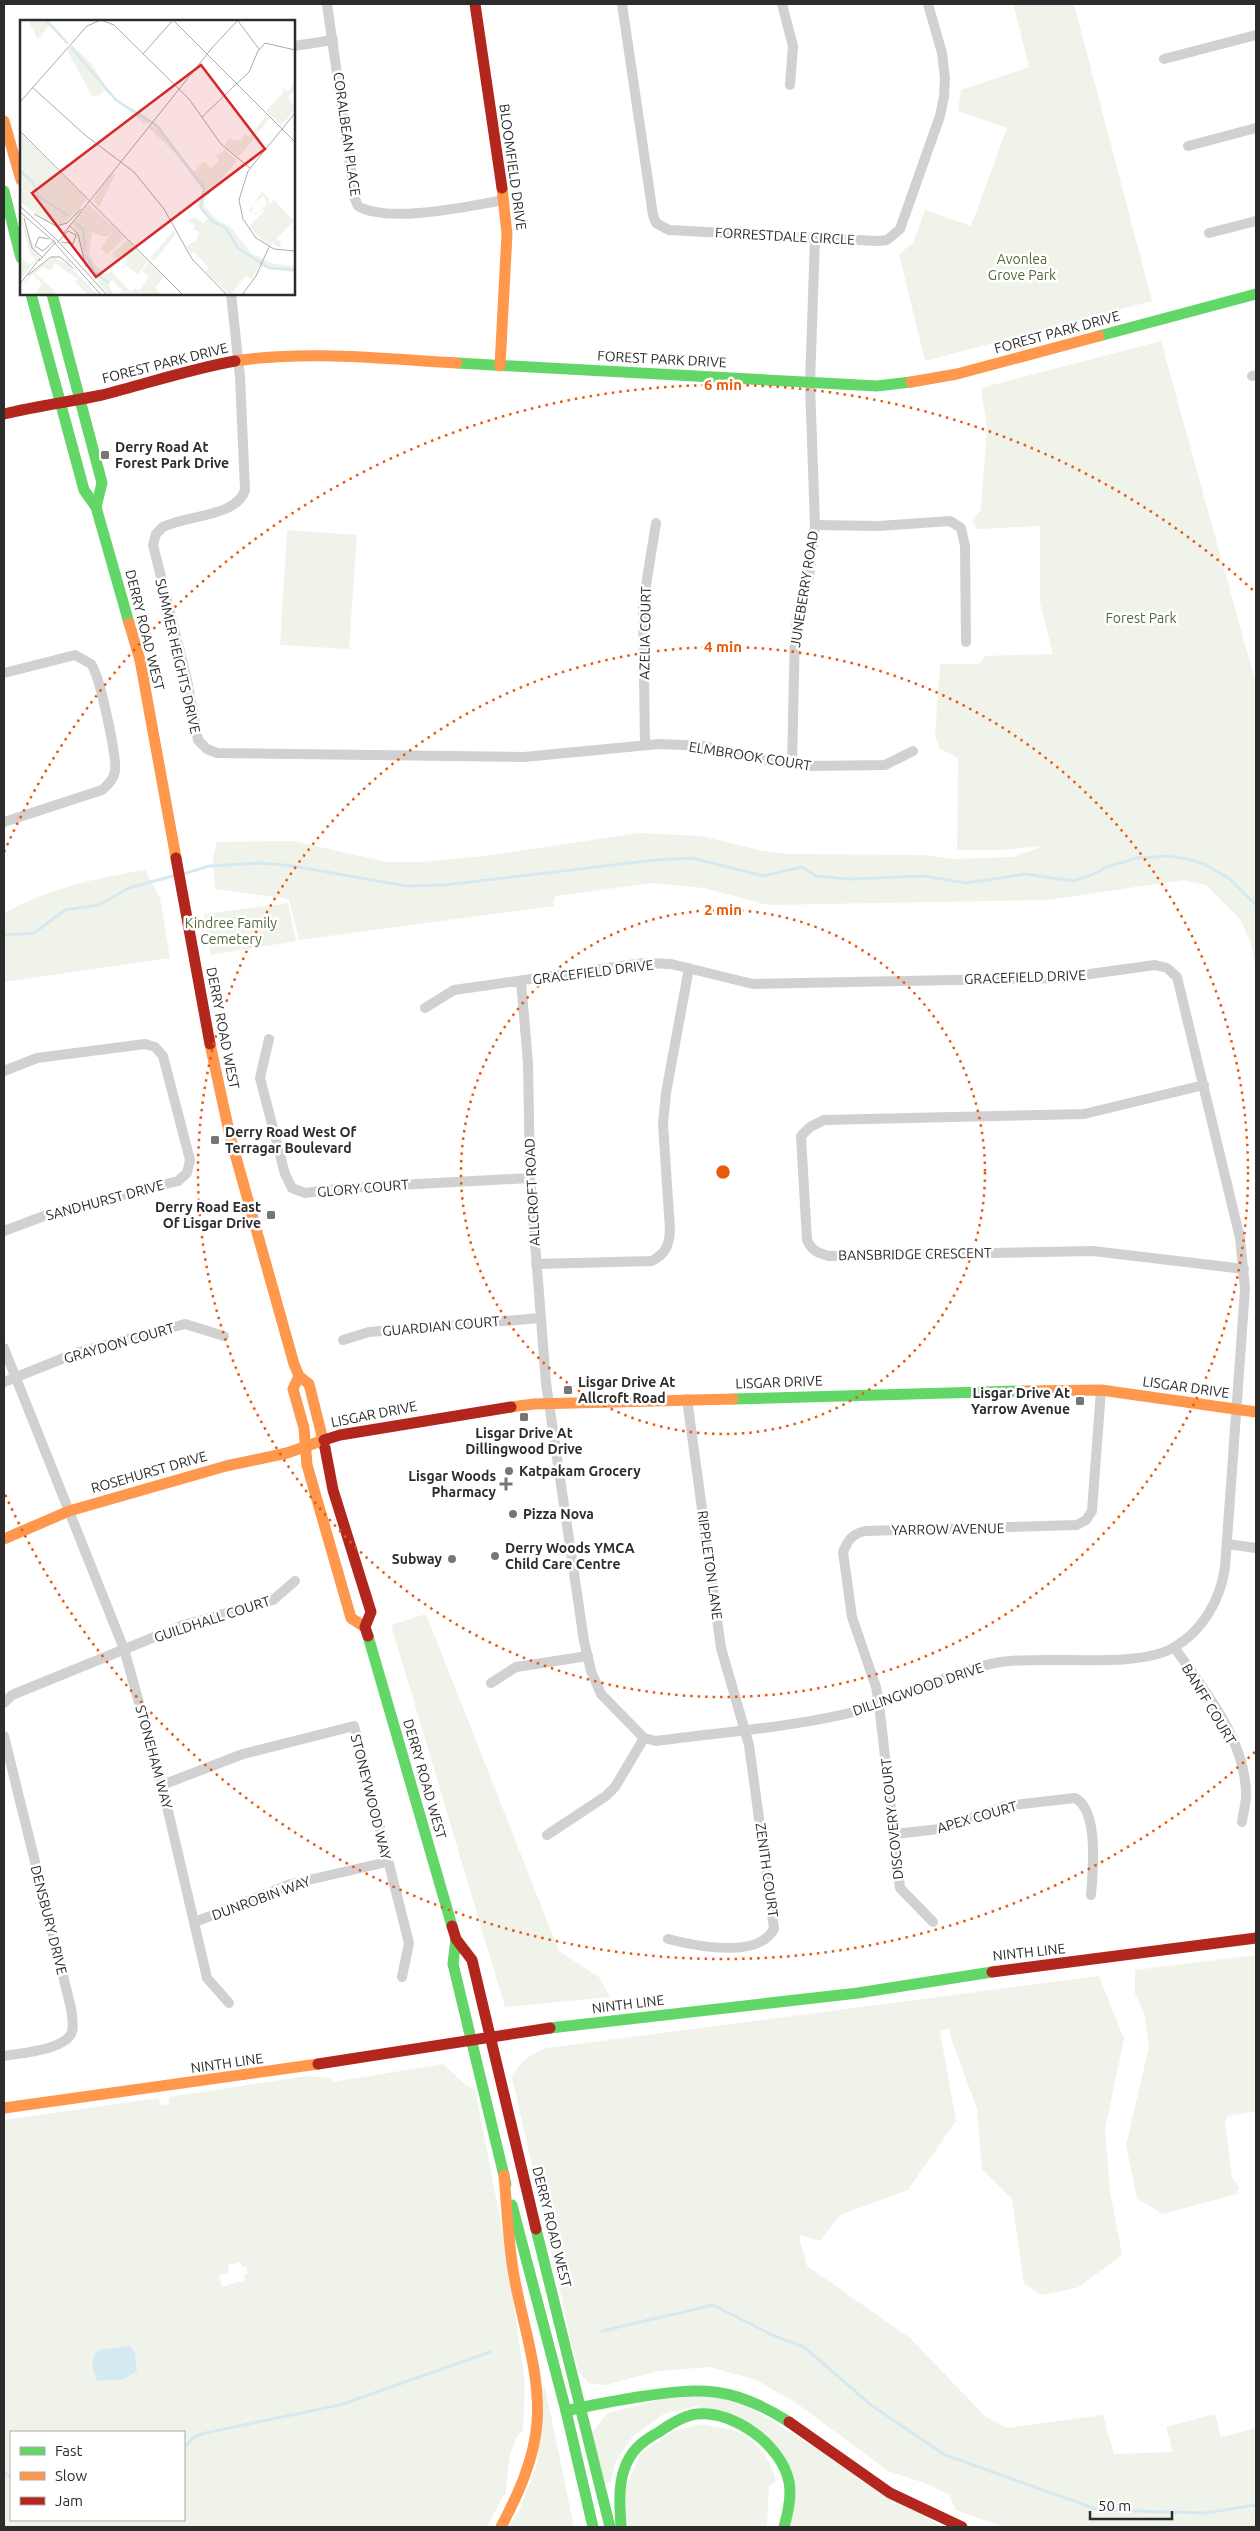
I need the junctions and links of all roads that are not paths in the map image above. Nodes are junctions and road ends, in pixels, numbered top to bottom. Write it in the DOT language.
graph roads {
  1 [pos="327,4"];
  2 [pos="475,4"];
  3 [pos="622,4"];
  4 [pos="782,4"];
  5 [pos="928,4"];
  6 [pos="1256,35"];
  7 [pos="333,40"];
  8 [pos="295,46"];
  9 [pos="1164,59"];
  10 [pos="790,85"];
  11 [pos="4,121"];
  12 [pos="1256,128"];
  13 [pos="1188,146"];
  14 [pos="20,177"];
  15 [pos="4,190"];
  16 [pos="504,200"];
  17 [pos="1256,221"];
  18 [pos="1209,233"];
  19 [pos="815,238"];
  20 [pos="20,254"];
  21 [pos="1256,294"];
  22 [pos="31,295"];
  23 [pos="52,295"];
  24 [pos="231,295"];
  25 [pos="238,361"];
  26 [pos="500,366"];
  27 [pos="810,384"];
  28 [pos="80,398"];
  29 [pos="60,402"];
  30 [pos="4,414"];
  31 [pos="96,507"];
  32 [pos="656,523"];
  33 [pos="815,525"];
  34 [pos="966,642"];
  35 [pos="4,673"];
  36 [pos="645,745"];
  37 [pos="913,751"];
  38 [pos="792,765"];
  39 [pos="4,822"];
  40 [pos="689,968"];
  41 [pos="521,981"];
  42 [pos="425,1008"];
  43 [pos="269,1039"];
  44 [pos="4,1071"];
  45 [pos="1204,1085"];
  46 [pos="530,1178"];
  47 [pos="4,1231"];
  48 [pos="536,1264"];
  49 [pos="1244,1269"];
  50 [pos="541,1318"];
  51 [pos="224,1336"];
  52 [pos="343,1340"];
  53 [pos="4,1348"];
  54 [pos="299,1376"];
  55 [pos="15,1377"];
  56 [pos="4,1382"];
  57 [pos="1101,1390"];
  58 [pos="687,1399"];
  59 [pos="550,1403"];
  60 [pos="1236,1409"];
  61 [pos="1256,1412"];
  62 [pos="323,1440"];
  63 [pos="306,1446"];
  64 [pos="69,1511"];
  65 [pos="4,1539"];
  66 [pos="1227,1544"];
  67 [pos="1256,1548"];
  68 [pos="295,1581"];
  69 [pos="365,1627"];
  70 [pos="1174,1647"];
  71 [pos="124,1649"];
  72 [pos="588,1656"];
  73 [pos="491,1683"];
  74 [pos="4,1703"];
  75 [pos="879,1704"];
  76 [pos="744,1729"];
  77 [pos="4,1736"];
  78 [pos="644,1738"];
  79 [pos="162,1785"];
  80 [pos="1242,1822"];
  81 [pos="895,1834"];
  82 [pos="547,1835"];
  83 [pos="387,1862"];
  84 [pos="1091,1895"];
  85 [pos="195,1922"];
  86 [pos="933,1922"];
  87 [pos="1256,1938"];
  88 [pos="456,1939"];
  89 [pos="668,1939"];
  90 [pos="402,1977"];
  91 [pos="230,2003"];
  92 [pos="489,2035"];
  93 [pos="471,2038"];
  94 [pos="4,2056"];
  95 [pos="4,2108"];
  96 [pos="504,2175"];
  97 [pos="581,2408"];
  98 [pos="566,2411"];
  99 [pos="502,2527"];
  100 [pos="593,2527"];
  101 [pos="610,2527"];
  102 [pos="621,2527"];
  103 [pos="784,2527"];
  104 [pos="962,2527"];
  1 -- 7 [label="street, CORALBEAN PLACE"];
  2 -- 16 [label="main road, BLOOMFIELD DRIVE"];
  3 -- 19 [label="street, FORRESTDALE CIRCLE"];
  4 -- 10 [label="street"];
  5 -- 19 [label="street, FORRESTDALE CIRCLE"];
  6 -- 9 [label="street"];
  7 -- 8 [label="street"];
  7 -- 16 [label="street, CORALBEAN PLACE"];
  11 -- 14 [label="main road"];
  12 -- 13 [label="street"];
  15 -- 20 [label="main road"];
  16 -- 26 [label="main road, BLOOMFIELD DRIVE"];
  17 -- 18 [label="street"];
  19 -- 27 [label="street, JUNEBERRY ROAD"];
  21 -- 27 [label="main road, FOREST PARK DRIVE"];
  22 -- 29 [label="main road, DERRY ROAD WEST"];
  23 -- 28 [label="main road, DERRY ROAD WEST"];
  24 -- 25 [label="street"];
  25 -- 26 [label="main road, FOREST PARK DRIVE"];
  25 -- 28 [label="main road, FOREST PARK DRIVE"];
  25 -- 36 [label="street, SUMMER HEIGHTS DRIVE"];
  26 -- 27 [label="main road, FOREST PARK DRIVE"];
  27 -- 33 [label="street, JUNEBERRY ROAD"];
  28 -- 29 [label="main road, FOREST PARK DRIVE"];
  28 -- 31 [label="main road, DERRY ROAD WEST"];
  29 -- 30 [label="main road, FOREST PARK DRIVE"];
  29 -- 31 [label="main road, DERRY ROAD WEST"];
  31 -- 54 [label="main road, DERRY ROAD WEST"];
  32 -- 36 [label="street, AZELIA COURT"];
  33 -- 34 [label="street"];
  33 -- 38 [label="street, JUNEBERRY ROAD"];
  35 -- 39 [label="street"];
  36 -- 38 [label="street, ELMBROOK COURT"];
  37 -- 38 [label="street, ELMBROOK COURT"];
  40 -- 41 [label="street, GRACEFIELD DRIVE"];
  40 -- 45 [label="street, GRACEFIELD DRIVE"];
  40 -- 48 [label="street"];
  41 -- 42 [label="street, GRACEFIELD DRIVE"];
  41 -- 46 [label="street, ALLCROFT ROAD"];
  43 -- 46 [label="street, GLORY COURT"];
  44 -- 47 [label="street, SANDHURST DRIVE"];
  45 -- 49 [label="street, GRACEFIELD DRIVE"];
  45 -- 49 [label="street, BANSBRIDGE CRESCENT"];
  46 -- 48 [label="street, ALLCROFT ROAD"];
  48 -- 50 [label="street, ALLCROFT ROAD"];
  49 -- 60 [label="street, GRACEFIELD DRIVE"];
  50 -- 52 [label="street, GUARDIAN COURT"];
  50 -- 59 [label="street, ALLCROFT ROAD"];
  51 -- 55 [label="street, GRAYDON COURT"];
  53 -- 55 [label="street, STONEHAM WAY"];
  54 -- 62 [label="main road, DERRY ROAD WEST"];
  54 -- 63 [label="main road, DERRY ROAD WEST"];
  55 -- 56 [label="street, GRAYDON COURT"];
  55 -- 64 [label="street, STONEHAM WAY"];
  57 -- 58 [label="main road, LISGAR DRIVE"];
  57 -- 60 [label="main road, LISGAR DRIVE"];
  57 -- 75 [label="street, YARROW AVENUE"];
  58 -- 59 [label="main road, LISGAR DRIVE"];
  58 -- 76 [label="street, RIPPLETON LANE"];
  59 -- 62 [label="main road, LISGAR DRIVE"];
  59 -- 72 [label="street"];
  60 -- 61 [label="main road, LISGAR DRIVE"];
  60 -- 66 [label="street, DILLINGWOOD DRIVE"];
  62 -- 63 [label="main road, LISGAR DRIVE"];
  62 -- 69 [label="main road, DERRY ROAD WEST"];
  63 -- 64 [label="main road, ROSEHURST DRIVE"];
  63 -- 69 [label="main road, DERRY ROAD WEST"];
  64 -- 65 [label="main road, ROSEHURST DRIVE"];
  64 -- 71 [label="street, STONEHAM WAY"];
  66 -- 67 [label="street"];
  66 -- 70 [label="street, DILLINGWOOD DRIVE"];
  68 -- 71 [label="street, GUILDHALL COURT"];
  69 -- 88 [label="main road, DERRY ROAD WEST"];
  70 -- 75 [label="street, DILLINGWOOD DRIVE"];
  70 -- 80 [label="street, BANFF COURT"];
  71 -- 74 [label="street"];
  71 -- 79 [label="street, STONEHAM WAY"];
  72 -- 73 [label="street"];
  72 -- 78 [label="street"];
  75 -- 76 [label="street, DILLINGWOOD DRIVE"];
  75 -- 81 [label="street, DISCOVERY COURT"];
  76 -- 78 [label="street, DILLINGWOOD DRIVE"];
  76 -- 89 [label="street, ZENITH COURT"];
  77 -- 94 [label="street, DENSBURY DRIVE"];
  78 -- 82 [label="street"];
  79 -- 83 [label="street, STONEYWOOD WAY"];
  79 -- 85 [label="street, STONEHAM WAY"];
  81 -- 84 [label="street, APEX COURT"];
  81 -- 86 [label="street, DISCOVERY COURT"];
  83 -- 85 [label="street, DUNROBIN WAY"];
  83 -- 90 [label="street, STONEYWOOD WAY"];
  85 -- 91 [label="street, STONEHAM WAY"];
  87 -- 92 [label="main road, NINTH LINE"];
  88 -- 92 [label="main road, DERRY ROAD WEST"];
  88 -- 93 [label="main road, DERRY ROAD WEST"];
  92 -- 93 [label="main road, NINTH LINE"];
  92 -- 97 [label="main road, DERRY ROAD WEST"];
  93 -- 95 [label="main road, NINTH LINE"];
  93 -- 96 [label="main road, DERRY ROAD WEST"];
  96 -- 98 [label="main road, DERRY ROAD WEST"];
  96 -- 99 [label="main road"];
  97 -- 98 [label="main road"];
  97 -- 101 [label="main road, DERRY ROAD WEST"];
  97 -- 104 [label="main road"];
  98 -- 100 [label="main road, DERRY ROAD WEST"];
  102 -- 103 [label="main road"];
}
